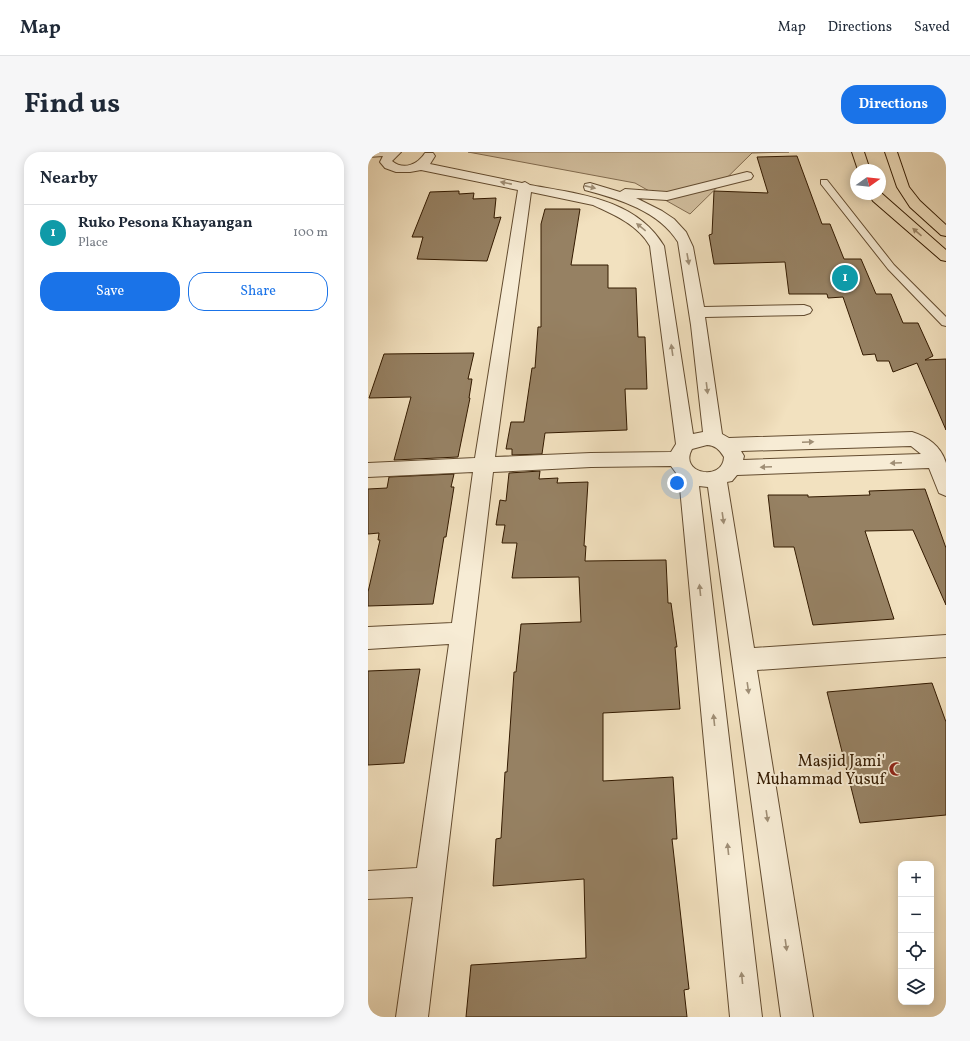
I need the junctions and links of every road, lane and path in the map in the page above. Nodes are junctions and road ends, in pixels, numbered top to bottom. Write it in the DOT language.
graph roads {
  1 [pos="395,152"];
  2 [pos="858,152"];
  3 [pos="891,152"];
  4 [pos="368,153"];
  5 [pos="427,153"];
  6 [pos="389,157"];
  7 [pos="444,157"];
  8 [pos="368,163"];
  9 [pos="475,163"];
  10 [pos="862,164"];
  11 [pos="420,166"];
  12 [pos="747,176"];
  13 [pos="824,182"];
  14 [pos="525,186"];
  15 [pos="612,192"];
  16 [pos="880,200"];
  17 [pos="946,232"];
  18 [pos="946,257"];
  19 [pos="804,310"];
  20 [pos="697,312"];
  21 [pos="946,323"];
  22 [pos="720,442"];
  23 [pos="684,459"];
  24 [pos="935,461"];
  25 [pos="484,464"];
  26 [pos="368,470"];
  27 [pos="725,473"];
  28 [pos="946,488"];
  29 [pos="462,633"];
  30 [pos="368,638"];
  31 [pos="946,646"];
  32 [pos="744,660"];
  33 [pos="429,882"];
  34 [pos="368,885"];
  35 [pos="412,1017"];
  36 [pos="746,1017"];
  37 [pos="797,1017"];
  1 -- 6 [label="street"];
  2 -- 10 [label="highway"];
  3 -- 17 [label="highway"];
  4 -- 6 [label="street"];
  5 -- 7 [label="street"];
  5 -- 11 [label="street"];
  6 -- 8 [label="street"];
  6 -- 11 [label="street"];
  9 -- 15 [label="street, one-way"];
  14 -- 11 [label="street, one-way"];
  12 -- 15 [label="street"];
  13 -- 21 [label="lane"];
  23 -- 14 [label="street, one-way"];
  14 -- 25 [label="street"];
  15 -- 20 [label="street, one-way"];
  18 -- 16 [label="highway, one-way"];
  19 -- 20 [label="street"];
  20 -- 22 [label="street, one-way"];
  22 -- 23 [label="street"];
  22 -- 24 [label="street, one-way"];
  22 -- 27 [label="street"];
  23 -- 25 [label="street"];
  23 -- 27 [label="street"];
  36 -- 23 [label="street, one-way"];
  24 -- 27 [label="street, one-way"];
  24 -- 28 [label="street"];
  25 -- 26 [label="street"];
  25 -- 29 [label="street"];
  27 -- 32 [label="street, one-way"];
  29 -- 30 [label="street"];
  29 -- 33 [label="street"];
  31 -- 32 [label="street"];
  32 -- 37 [label="street, one-way"];
  33 -- 34 [label="street"];
  33 -- 35 [label="street"];
}
